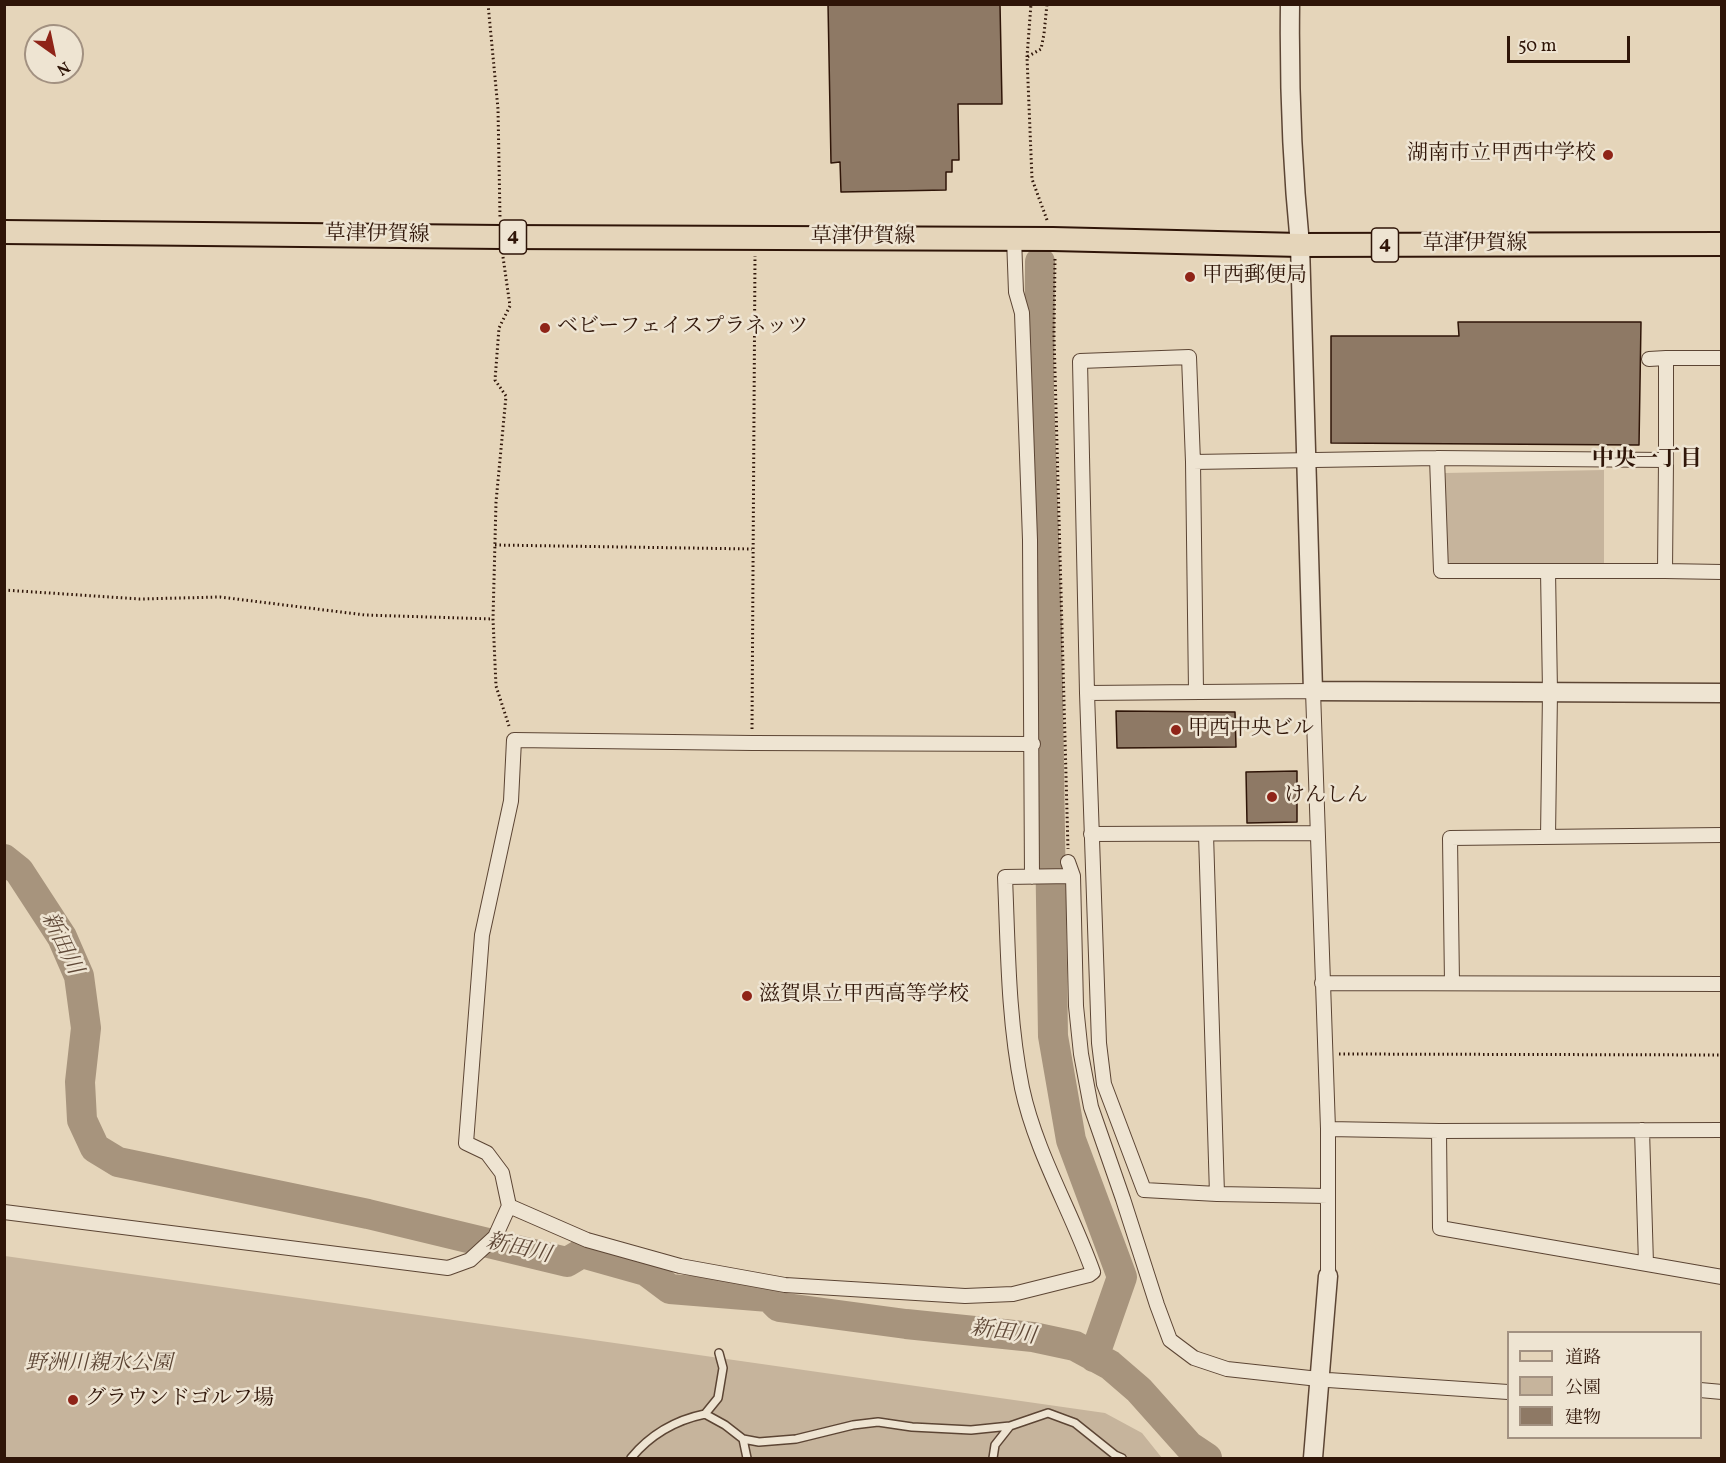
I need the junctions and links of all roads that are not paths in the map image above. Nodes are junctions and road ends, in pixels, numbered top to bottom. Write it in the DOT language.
graph roads {
  1 [pos="1290,4"];
  2 [pos="4,232"];
  3 [pos="1017,238"];
  4 [pos="1722,244"];
  5 [pos="1300,245"];
  6 [pos="1666,358"];
  7 [pos="1722,358"];
  8 [pos="1649,359"];
  9 [pos="1437,458"];
  10 [pos="1305,459"];
  11 [pos="1665,459"];
  12 [pos="1193,462"];
  13 [pos="1548,571"];
  14 [pos="1665,571"];
  15 [pos="1722,572"];
  16 [pos="1196,691"];
  17 [pos="1313,691"];
  18 [pos="1550,692"];
  19 [pos="1087,693"];
  20 [pos="1722,693"];
  21 [pos="1033,744"];
  22 [pos="1317,833"];
  23 [pos="1091,834"];
  24 [pos="1206,834"];
  25 [pos="1722,835"];
  26 [pos="1548,837"];
  27 [pos="1068,862"];
  28 [pos="1035,877"];
  29 [pos="1069,877"];
  30 [pos="1323,983"];
  31 [pos="1452,983"];
  32 [pos="1722,984"];
  33 [pos="1328,1129"];
  34 [pos="1642,1130"];
  35 [pos="1722,1130"];
  36 [pos="1439,1131"];
  37 [pos="1217,1194"];
  38 [pos="1328,1196"];
  39 [pos="509,1206"];
  40 [pos="4,1212"];
  41 [pos="1646,1264"];
  42 [pos="1328,1276"];
  43 [pos="1722,1277"];
  44 [pos="719,1353"];
  45 [pos="1320,1378"];
  46 [pos="1702,1390"];
  47 [pos="1507,1392"];
  48 [pos="1722,1392"];
  49 [pos="705,1414"];
  50 [pos="1010,1426"];
  51 [pos="743,1439"];
  52 [pos="631,1458"];
  53 [pos="747,1458"];
  54 [pos="993,1458"];
  55 [pos="1122,1458"];
  56 [pos="1313,1458"];
  1 -- 5 [label="street"];
  2 -- 3 [label="main road, 草津伊賀線 / 4"];
  3 -- 5 [label="main road, 草津伊賀線 / 4"];
  3 -- 21 [label="street"];
  4 -- 5 [label="main road, 草津伊賀線 / 4"];
  5 -- 10 [label="street"];
  6 -- 7 [label="street"];
  6 -- 8 [label="street"];
  6 -- 11 [label="street"];
  9 -- 10 [label="street"];
  9 -- 11 [label="street"];
  9 -- 13 [label="street"];
  10 -- 12 [label="street"];
  10 -- 17 [label="street"];
  11 -- 14 [label="street"];
  12 -- 16 [label="street"];
  12 -- 19 [label="street"];
  13 -- 14 [label="street"];
  13 -- 18 [label="street"];
  14 -- 15 [label="street"];
  16 -- 17 [label="street"];
  16 -- 19 [label="street"];
  17 -- 18 [label="street"];
  17 -- 22 [label="street"];
  18 -- 20 [label="street"];
  18 -- 26 [label="street"];
  19 -- 23 [label="street"];
  21 -- 28 [label="street"];
  21 -- 39 [label="street"];
  22 -- 24 [label="street"];
  22 -- 30 [label="street"];
  23 -- 24 [label="street"];
  23 -- 37 [label="street"];
  24 -- 37 [label="street"];
  25 -- 26 [label="street"];
  26 -- 31 [label="street"];
  27 -- 29 [label="street"];
  28 -- 29 [label="street"];
  28 -- 39 [label="street"];
  29 -- 45 [label="street"];
  30 -- 31 [label="street"];
  30 -- 33 [label="street"];
  31 -- 32 [label="street"];
  33 -- 36 [label="street"];
  33 -- 38 [label="street"];
  34 -- 35 [label="street"];
  34 -- 36 [label="street"];
  34 -- 41 [label="street"];
  36 -- 41 [label="street"];
  37 -- 38 [label="street"];
  38 -- 42 [label="street"];
  39 -- 40 [label="street"];
  41 -- 43 [label="street"];
  42 -- 45 [label="street"];
  44 -- 49 [label="lane"];
  45 -- 47 [label="street"];
  45 -- 56 [label="street"];
  46 -- 48 [label="street"];
  49 -- 51 [label="lane"];
  49 -- 52 [label="lane"];
  50 -- 51 [label="lane"];
  50 -- 54 [label="lane"];
  50 -- 55 [label="lane"];
  51 -- 53 [label="lane"];
}
